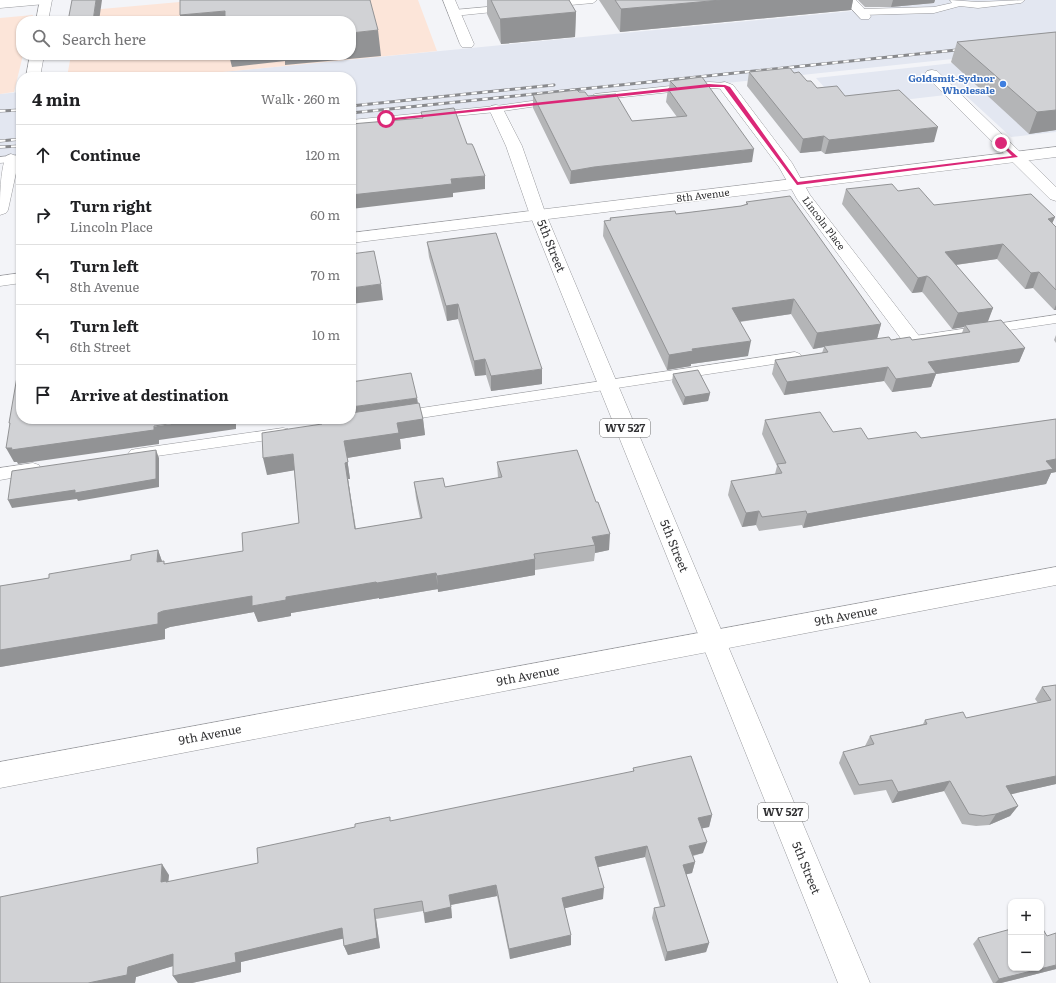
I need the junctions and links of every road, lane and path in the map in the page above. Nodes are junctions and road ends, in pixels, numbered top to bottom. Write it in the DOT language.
graph roads {
  1 [pos="46,0"];
  2 [pos="449,0"];
  3 [pos="592,0"];
  4 [pos="849,0"];
  5 [pos="1021,0"];
  6 [pos="566,1"];
  7 [pos="956,1"];
  8 [pos="0,4"];
  9 [pos="537,5"];
  10 [pos="522,6"];
  11 [pos="454,13"];
  12 [pos="863,14"];
  13 [pos="43,16"];
  14 [pos="467,44"];
  15 [pos="36,60"];
  16 [pos="34,72"];
  17 [pos="932,74"];
  18 [pos="725,86"];
  19 [pos="583,98"];
  20 [pos="568,100"];
  21 [pos="496,109"];
  22 [pos="356,123"];
  23 [pos="1056,152"];
  24 [pos="1016,157"];
  25 [pos="11,159"];
  26 [pos="797,184"];
  27 [pos="1056,196"];
  28 [pos="0,210"];
  29 [pos="538,215"];
  30 [pos="356,237"];
  31 [pos="16,279"];
  32 [pos="0,281"];
  33 [pos="1056,319"];
  34 [pos="912,340"];
  35 [pos="886,344"];
  36 [pos="810,355"];
  37 [pos="608,385"];
  38 [pos="383,418"];
  39 [pos="297,431"];
  40 [pos="125,456"];
  41 [pos="47,467"];
  42 [pos="0,474"];
  43 [pos="1056,576"];
  44 [pos="713,641"];
  45 [pos="0,775"];
  46 [pos="854,983"];
  1 -- 8 [label="street"];
  1 -- 13 [label="street"];
  2 -- 11 [label="street"];
  3 -- 6 [label="lane"];
  4 -- 12 [label="street"];
  5 -- 7 [label="lane"];
  6 -- 9 [label="lane"];
  7 -- 12 [label="lane"];
  10 -- 11 [label="lane"];
  11 -- 14 [label="street"];
  15 -- 16 [label="street"];
  17 -- 24 [label="street"];
  18 -- 19 [label="lane"];
  18 -- 26 [label="street, Lincoln Place"];
  20 -- 21 [label="lane"];
  21 -- 22 [label="lane"];
  21 -- 29 [label="street, 5th Street"];
  23 -- 24 [label="street, 8th Avenue"];
  24 -- 26 [label="street, 8th Avenue"];
  24 -- 27 [label="street"];
  25 -- 28 [label="street"];
  26 -- 29 [label="street, 8th Avenue"];
  26 -- 34 [label="street, Lincoln Place"];
  29 -- 30 [label="street, 8th Avenue"];
  29 -- 37 [label="street, 5th Street / WV 527"];
  31 -- 32 [label="street"];
  33 -- 34 [label="lane"];
  34 -- 35 [label="lane"];
  36 -- 37 [label="lane"];
  37 -- 38 [label="lane"];
  37 -- 44 [label="street, 5th Street / WV 527"];
  39 -- 40 [label="lane"];
  41 -- 42 [label="lane"];
  43 -- 44 [label="street, 9th Avenue"];
  44 -- 45 [label="street, 9th Avenue"];
  44 -- 46 [label="street, 5th Street / WV 527"];
}
